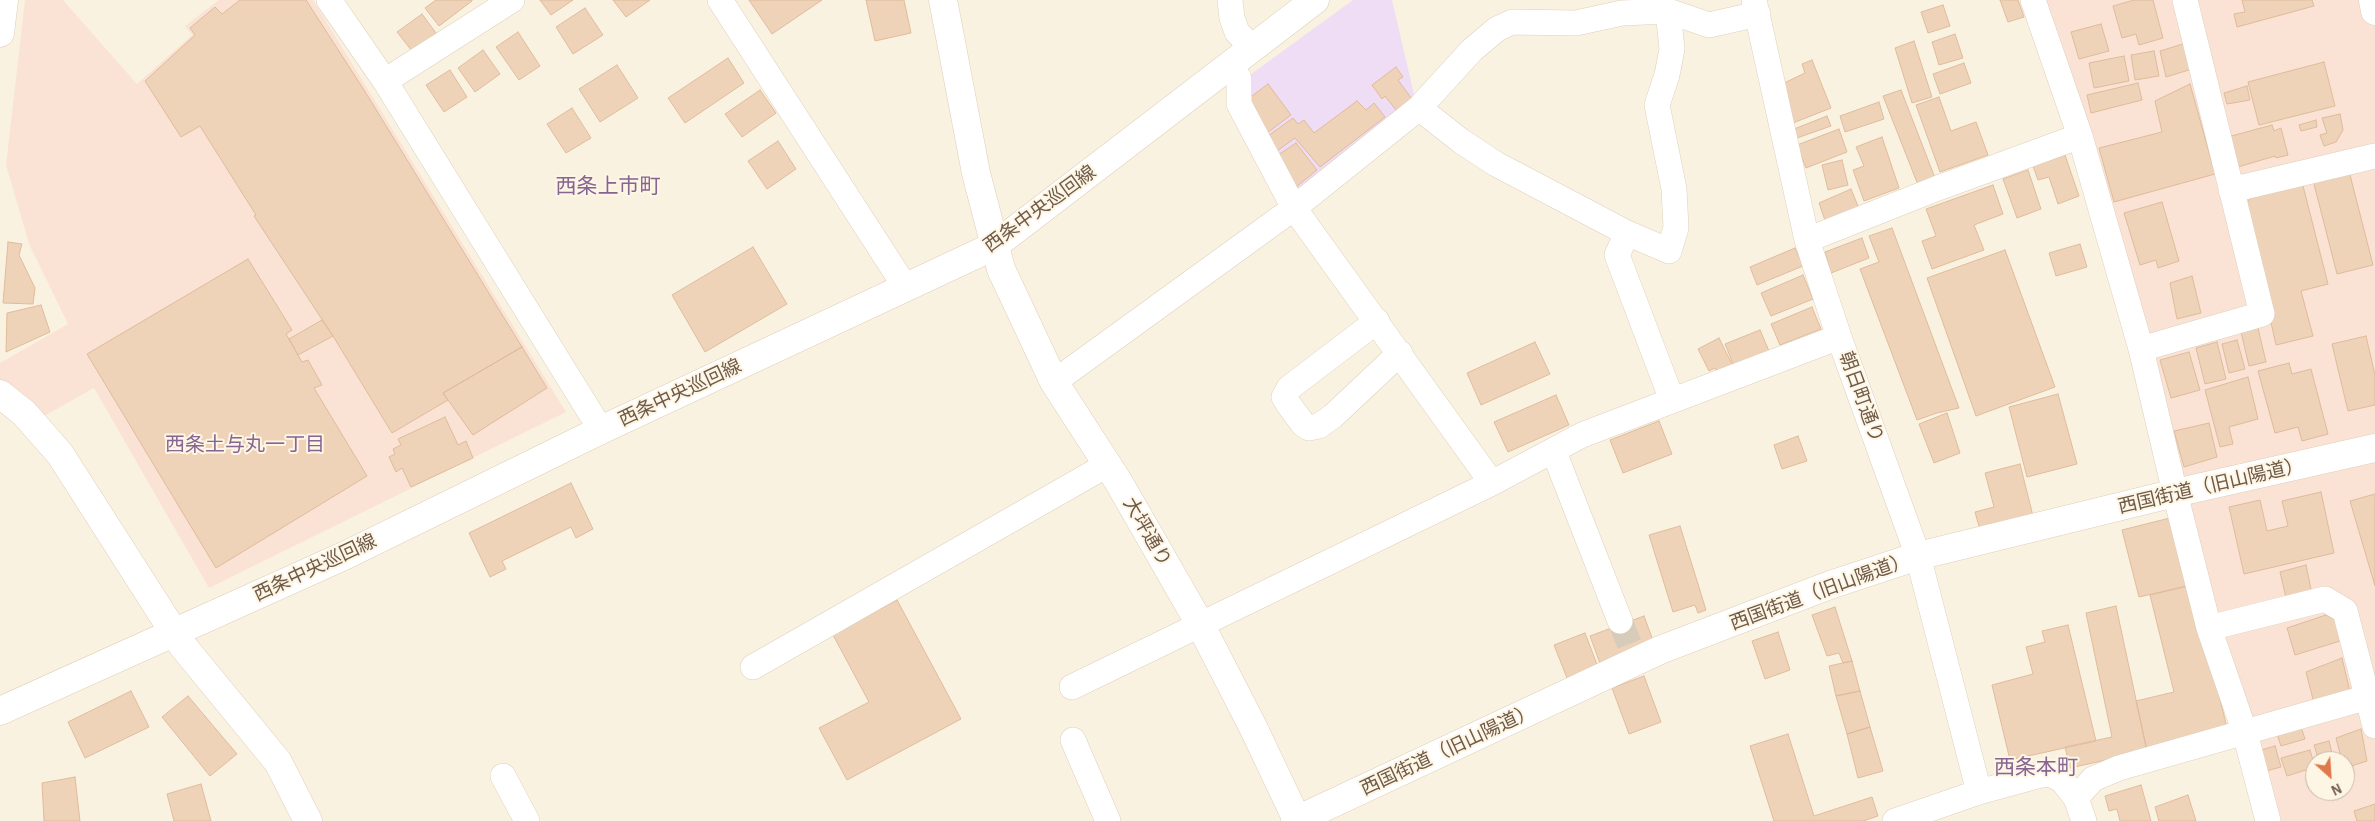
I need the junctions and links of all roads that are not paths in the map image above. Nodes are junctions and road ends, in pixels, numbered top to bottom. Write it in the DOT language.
graph roads {
  1 [pos="4,0"];
  2 [pos="329,0"];
  3 [pos="720,0"];
  4 [pos="943,0"];
  5 [pos="1230,0"];
  6 [pos="1315,0"];
  7 [pos="2033,0"];
  8 [pos="2185,0"];
  9 [pos="2373,0"];
  10 [pos="497,4"];
  11 [pos="1756,7"];
  12 [pos="1668,11"];
  13 [pos="2375,11"];
  14 [pos="0,32"];
  15 [pos="1242,56"];
  16 [pos="385,81"];
  17 [pos="1419,108"];
  18 [pos="2080,136"];
  19 [pos="2375,156"];
  20 [pos="2231,190"];
  21 [pos="1294,208"];
  22 [pos="1627,233"];
  23 [pos="1807,240"];
  24 [pos="994,246"];
  25 [pos="906,288"];
  26 [pos="1377,320"];
  27 [pos="1839,337"];
  28 [pos="2141,348"];
  29 [pos="1400,353"];
  30 [pos="1054,382"];
  31 [pos="0,394"];
  32 [pos="1672,400"];
  33 [pos="601,430"];
  34 [pos="2375,448"];
  35 [pos="1554,452"];
  36 [pos="1107,465"];
  37 [pos="1492,483"];
  38 [pos="2175,493"];
  39 [pos="1918,556"];
  40 [pos="1620,621"];
  41 [pos="1200,624"];
  42 [pos="2210,628"];
  43 [pos="173,632"];
  44 [pos="753,667"];
  45 [pos="1072,687"];
  46 [pos="2371,696"];
  47 [pos="0,711"];
  48 [pos="2375,726"];
  49 [pos="2245,733"];
  50 [pos="1073,740"];
  51 [pos="503,776"];
  52 [pos="1979,792"];
  53 [pos="2080,809"];
  54 [pos="308,821"];
  55 [pos="527,821"];
  56 [pos="1108,821"];
  57 [pos="1297,821"];
  58 [pos="1895,821"];
  59 [pos="2268,821"];
  1 -- 14 [label="street"];
  2 -- 16 [label="street"];
  3 -- 25 [label="street"];
  4 -- 24 [label="street, 大坪通り"];
  5 -- 15 [label="street"];
  6 -- 15 [label="street, 西条中央巡回線"];
  7 -- 18 [label="street"];
  8 -- 20 [label="street"];
  9 -- 13 [label="street"];
  10 -- 16 [label="street"];
  11 -- 12 [label="street"];
  11 -- 23 [label="street, 朝日町通り"];
  12 -- 17 [label="street"];
  12 -- 22 [label="street"];
  15 -- 21 [label="street"];
  15 -- 24 [label="street, 西条中央巡回線"];
  16 -- 33 [label="street"];
  17 -- 21 [label="street"];
  17 -- 22 [label="street"];
  18 -- 23 [label="street"];
  18 -- 28 [label="street"];
  19 -- 20 [label="street"];
  20 -- 28 [label="street"];
  21 -- 26 [label="street"];
  21 -- 30 [label="street"];
  22 -- 32 [label="street"];
  23 -- 27 [label="street, 朝日町通り"];
  24 -- 25 [label="street, 西条中央巡回線"];
  24 -- 30 [label="street, 大坪通り"];
  25 -- 33 [label="street, 西条中央巡回線"];
  26 -- 29 [label="street"];
  26 -- 29 [label="street"];
  27 -- 32 [label="street"];
  27 -- 39 [label="street, 朝日町通り"];
  28 -- 38 [label="street"];
  29 -- 37 [label="street"];
  30 -- 36 [label="street, 大坪通り"];
  31 -- 43 [label="street"];
  32 -- 35 [label="street"];
  33 -- 43 [label="street, 西条中央巡回線"];
  34 -- 38 [label="street, 西国街道（旧山陽道）"];
  35 -- 37 [label="street"];
  35 -- 40 [label="street"];
  36 -- 41 [label="street, 大坪通り"];
  36 -- 44 [label="street"];
  37 -- 41 [label="street"];
  38 -- 39 [label="street, 西国街道（旧山陽道）"];
  38 -- 42 [label="street"];
  39 -- 52 [label="street, 朝日町通り"];
  39 -- 57 [label="street, 西国街道（旧山陽道）"];
  41 -- 45 [label="street"];
  41 -- 57 [label="street, 大坪通り"];
  42 -- 46 [label="street"];
  42 -- 49 [label="street"];
  43 -- 47 [label="street, 西条中央巡回線"];
  43 -- 54 [label="street"];
  46 -- 48 [label="street"];
  46 -- 49 [label="street"];
  49 -- 53 [label="street"];
  49 -- 59 [label="street"];
  50 -- 56 [label="street"];
  51 -- 55 [label="street"];
  52 -- 53 [label="street"];
  52 -- 58 [label="street"];
}
